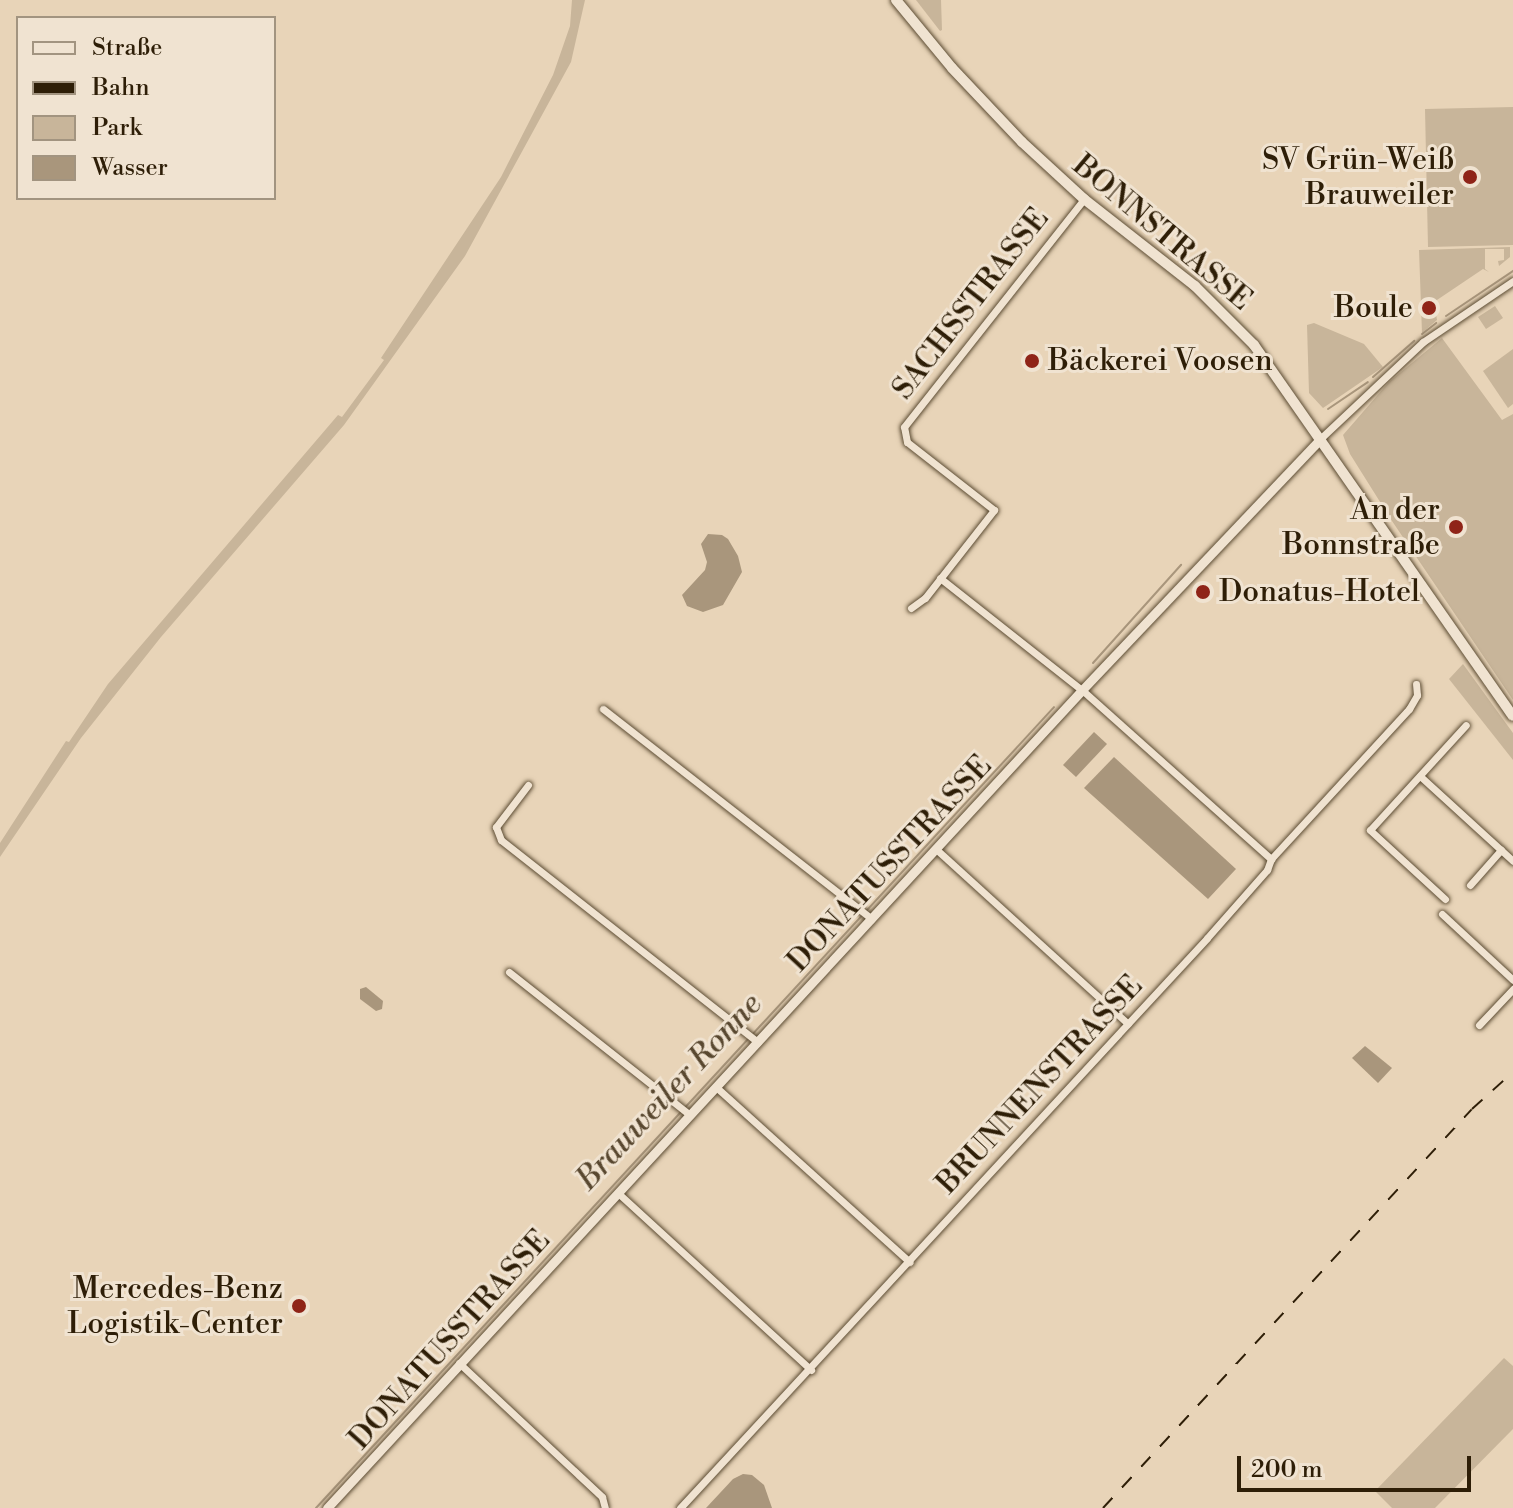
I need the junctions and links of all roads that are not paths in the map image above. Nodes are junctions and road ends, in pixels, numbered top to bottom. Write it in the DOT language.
graph roads {
  1 [pos="896,0"];
  2 [pos="1084,199"];
  3 [pos="1513,281"];
  4 [pos="1321,438"];
  5 [pos="940,578"];
  6 [pos="911,608"];
  7 [pos="1416,684"];
  8 [pos="1082,690"];
  9 [pos="603,709"];
  10 [pos="1513,716"];
  11 [pos="1466,725"];
  12 [pos="1420,776"];
  13 [pos="528,785"];
  14 [pos="937,850"];
  15 [pos="1501,850"];
  16 [pos="1271,859"];
  17 [pos="1513,861"];
  18 [pos="1470,885"];
  19 [pos="1445,899"];
  20 [pos="1442,914"];
  21 [pos="870,918"];
  22 [pos="509,972"];
  23 [pos="1513,980"];
  24 [pos="1513,989"];
  25 [pos="1128,1024"];
  26 [pos="1479,1025"];
  27 [pos="757,1041"];
  28 [pos="716,1087"];
  29 [pos="689,1113"];
  30 [pos="618,1193"];
  31 [pos="910,1262"];
  32 [pos="459,1363"];
  33 [pos="811,1370"];
  34 [pos="327,1508"];
  35 [pos="605,1508"];
  36 [pos="680,1508"];
  1 -- 2 [label="main road, BONNSTRASSE"];
  2 -- 4 [label="main road, BONNSTRASSE"];
  2 -- 5 [label="street, SACHSSTRASSE"];
  3 -- 4 [label="street, DONATUSSTRASSE"];
  4 -- 8 [label="street, DONATUSSTRASSE"];
  4 -- 10 [label="main road, BONNSTRASSE"];
  5 -- 6 [label="street, SACHSSTRASSE"];
  5 -- 8 [label="street"];
  7 -- 16 [label="street, BRUNNENSTRASSE"];
  8 -- 14 [label="street, DONATUSSTRASSE"];
  8 -- 16 [label="street"];
  9 -- 21 [label="street"];
  11 -- 12 [label="street"];
  12 -- 15 [label="street"];
  12 -- 19 [label="street"];
  13 -- 27 [label="street"];
  14 -- 21 [label="street, DONATUSSTRASSE"];
  14 -- 25 [label="street"];
  15 -- 17 [label="street"];
  15 -- 18 [label="street"];
  16 -- 25 [label="street, BRUNNENSTRASSE"];
  20 -- 23 [label="street"];
  21 -- 27 [label="street, DONATUSSTRASSE"];
  22 -- 29 [label="street"];
  24 -- 26 [label="street"];
  25 -- 31 [label="street, BRUNNENSTRASSE"];
  27 -- 28 [label="street, DONATUSSTRASSE"];
  28 -- 29 [label="street, DONATUSSTRASSE"];
  28 -- 31 [label="street"];
  29 -- 30 [label="street, DONATUSSTRASSE"];
  30 -- 32 [label="street, DONATUSSTRASSE"];
  30 -- 33 [label="street"];
  31 -- 33 [label="street, BRUNNENSTRASSE"];
  32 -- 34 [label="street, DONATUSSTRASSE"];
  32 -- 35 [label="street"];
  33 -- 36 [label="street, BRUNNENSTRASSE"];
}
